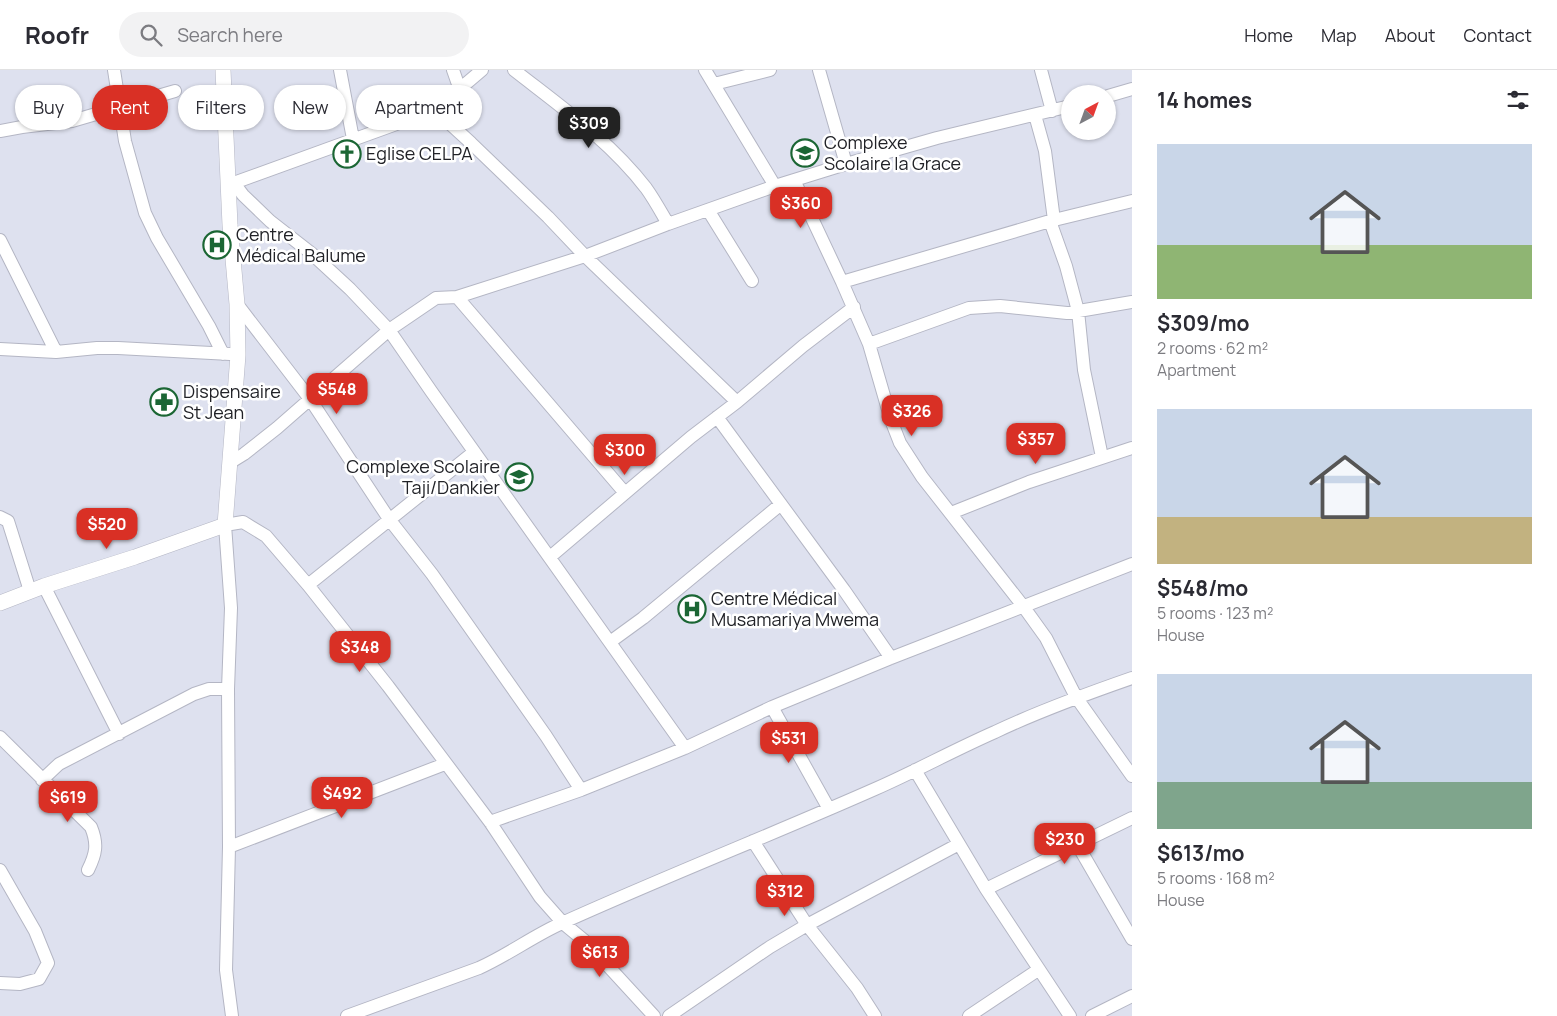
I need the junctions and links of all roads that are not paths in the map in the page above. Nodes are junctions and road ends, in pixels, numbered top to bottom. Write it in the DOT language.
graph roads {
  1 [pos="114,70"];
  2 [pos="222,70"];
  3 [pos="340,70"];
  4 [pos="453,70"];
  5 [pos="482,70"];
  6 [pos="514,70"];
  7 [pos="704,70"];
  8 [pos="770,70"];
  9 [pos="819,70"];
  10 [pos="1041,70"];
  11 [pos="714,84"];
  12 [pos="116,85"];
  13 [pos="458,85"];
  14 [pos="466,85"];
  15 [pos="1132,89"];
  16 [pos="175,91"];
  17 [pos="168,93"];
  18 [pos="1116,94"];
  19 [pos="1061,108"];
  20 [pos="1052,110"];
  21 [pos="92,115"];
  22 [pos="1035,115"];
  23 [pos="123,130"];
  24 [pos="378,130"];
  25 [pos="457,130"];
  26 [pos="0,131"];
  27 [pos="353,139"];
  28 [pos="846,164"];
  29 [pos="794,180"];
  30 [pos="231,184"];
  31 [pos="775,186"];
  32 [pos="1132,201"];
  33 [pos="708,210"];
  34 [pos="1052,220"];
  35 [pos="668,224"];
  36 [pos="0,240"];
  37 [pos="585,256"];
  38 [pos="752,281"];
  39 [pos="842,282"];
  40 [pos="457,297"];
  41 [pos="1132,302"];
  42 [pos="237,304"];
  43 [pos="854,307"];
  44 [pos="1078,310"];
  45 [pos="389,330"];
  46 [pos="869,344"];
  47 [pos="0,350"];
  48 [pos="56,352"];
  49 [pos="230,354"];
  50 [pos="310,399"];
  51 [pos="737,402"];
  52 [pos="717,417"];
  53 [pos="1132,448"];
  54 [pos="474,452"];
  55 [pos="1102,457"];
  56 [pos="231,462"];
  57 [pos="626,493"];
  58 [pos="782,504"];
  59 [pos="950,513"];
  60 [pos="0,517"];
  61 [pos="389,519"];
  62 [pos="224,525"];
  63 [pos="550,557"];
  64 [pos="1132,564"];
  65 [pos="308,585"];
  66 [pos="37,589"];
  67 [pos="0,603"];
  68 [pos="1023,606"];
  69 [pos="610,642"];
  70 [pos="891,658"];
  71 [pos="1132,678"];
  72 [pos="228,689"];
  73 [pos="1076,697"];
  74 [pos="772,707"];
  75 [pos="119,734"];
  76 [pos="0,737"];
  77 [pos="685,748"];
  78 [pos="445,764"];
  79 [pos="915,770"];
  80 [pos="1132,776"];
  81 [pos="42,780"];
  82 [pos="581,790"];
  83 [pos="829,809"];
  84 [pos="1132,818"];
  85 [pos="490,822"];
  86 [pos="753,841"];
  87 [pos="959,844"];
  88 [pos="1077,844"];
  89 [pos="229,847"];
  90 [pos="0,870"];
  91 [pos="88,870"];
  92 [pos="986,889"];
  93 [pos="563,923"];
  94 [pos="807,925"];
  95 [pos="1132,938"];
  96 [pos="1038,970"];
  97 [pos="0,983"];
  98 [pos="1132,996"];
  99 [pos="232,1016"];
  100 [pos="346,1016"];
  101 [pos="654,1016"];
  102 [pos="669,1016"];
  103 [pos="875,1016"];
  104 [pos="969,1016"];
  105 [pos="1070,1016"];
  106 [pos="1092,1016"];
  1 -- 12 [label="street"];
  2 -- 30 [label="street"];
  3 -- 27 [label="street"];
  4 -- 13 [label="street"];
  5 -- 14 [label="street"];
  6 -- 35 [label="street"];
  7 -- 11 [label="street"];
  8 -- 11 [label="street"];
  9 -- 28 [label="street"];
  10 -- 20 [label="street"];
  11 -- 31 [label="street"];
  15 -- 18 [label="street"];
  16 -- 17 [label="street"];
  19 -- 20 [label="street"];
  20 -- 22 [label="street"];
  21 -- 26 [label="street"];
  22 -- 28 [label="street"];
  22 -- 34 [label="street"];
  23 -- 49 [label="street"];
  24 -- 27 [label="street"];
  25 -- 37 [label="street"];
  27 -- 30 [label="street"];
  28 -- 29 [label="street"];
  29 -- 31 [label="street"];
  29 -- 39 [label="street"];
  30 -- 42 [label="street"];
  30 -- 45 [label="street"];
  31 -- 33 [label="street"];
  32 -- 34 [label="street"];
  33 -- 35 [label="street"];
  33 -- 38 [label="street"];
  34 -- 39 [label="street"];
  34 -- 44 [label="street"];
  35 -- 37 [label="street"];
  36 -- 48 [label="street"];
  37 -- 40 [label="street"];
  37 -- 51 [label="street"];
  39 -- 43 [label="street"];
  40 -- 45 [label="street"];
  40 -- 57 [label="street"];
  41 -- 44 [label="street"];
  42 -- 49 [label="street"];
  42 -- 50 [label="street"];
  43 -- 46 [label="street"];
  43 -- 51 [label="street"];
  44 -- 46 [label="street"];
  44 -- 55 [label="street"];
  45 -- 50 [label="street"];
  45 -- 54 [label="street"];
  46 -- 59 [label="street"];
  47 -- 48 [label="street"];
  48 -- 49 [label="street"];
  49 -- 56 [label="street"];
  50 -- 56 [label="street"];
  50 -- 61 [label="street"];
  51 -- 52 [label="street"];
  52 -- 57 [label="street"];
  52 -- 58 [label="street"];
  53 -- 55 [label="street"];
  54 -- 61 [label="street"];
  54 -- 63 [label="street"];
  55 -- 59 [label="street"];
  56 -- 62 [label="street"];
  57 -- 63 [label="street"];
  58 -- 69 [label="street"];
  58 -- 70 [label="street"];
  59 -- 68 [label="street"];
  60 -- 66 [label="street"];
  61 -- 65 [label="street"];
  61 -- 82 [label="street"];
  62 -- 65 [label="street"];
  62 -- 66 [label="street"];
  62 -- 72 [label="street"];
  63 -- 69 [label="street"];
  64 -- 68 [label="street"];
  65 -- 78 [label="street"];
  66 -- 67 [label="street"];
  66 -- 75 [label="street"];
  68 -- 70 [label="street"];
  68 -- 73 [label="street"];
  69 -- 77 [label="street"];
  70 -- 74 [label="street"];
  71 -- 73 [label="street"];
  72 -- 75 [label="street"];
  72 -- 89 [label="street"];
  73 -- 79 [label="street"];
  73 -- 80 [label="street"];
  74 -- 77 [label="street"];
  74 -- 83 [label="street"];
  75 -- 81 [label="street"];
  76 -- 81 [label="street"];
  77 -- 82 [label="street"];
  78 -- 85 [label="street"];
  78 -- 89 [label="street"];
  79 -- 83 [label="street"];
  79 -- 87 [label="street"];
  81 -- 91 [label="street"];
  82 -- 85 [label="street"];
  83 -- 86 [label="street"];
  84 -- 88 [label="street"];
  85 -- 93 [label="street"];
  86 -- 93 [label="street"];
  86 -- 94 [label="street"];
  87 -- 92 [label="street"];
  87 -- 94 [label="street"];
  88 -- 92 [label="street"];
  88 -- 95 [label="street"];
  89 -- 99 [label="street"];
  90 -- 97 [label="street"];
  92 -- 96 [label="street"];
  93 -- 100 [label="street"];
  93 -- 101 [label="street"];
  94 -- 102 [label="street"];
  94 -- 103 [label="street"];
  96 -- 104 [label="street"];
  96 -- 105 [label="street"];
  98 -- 106 [label="street"];
}
